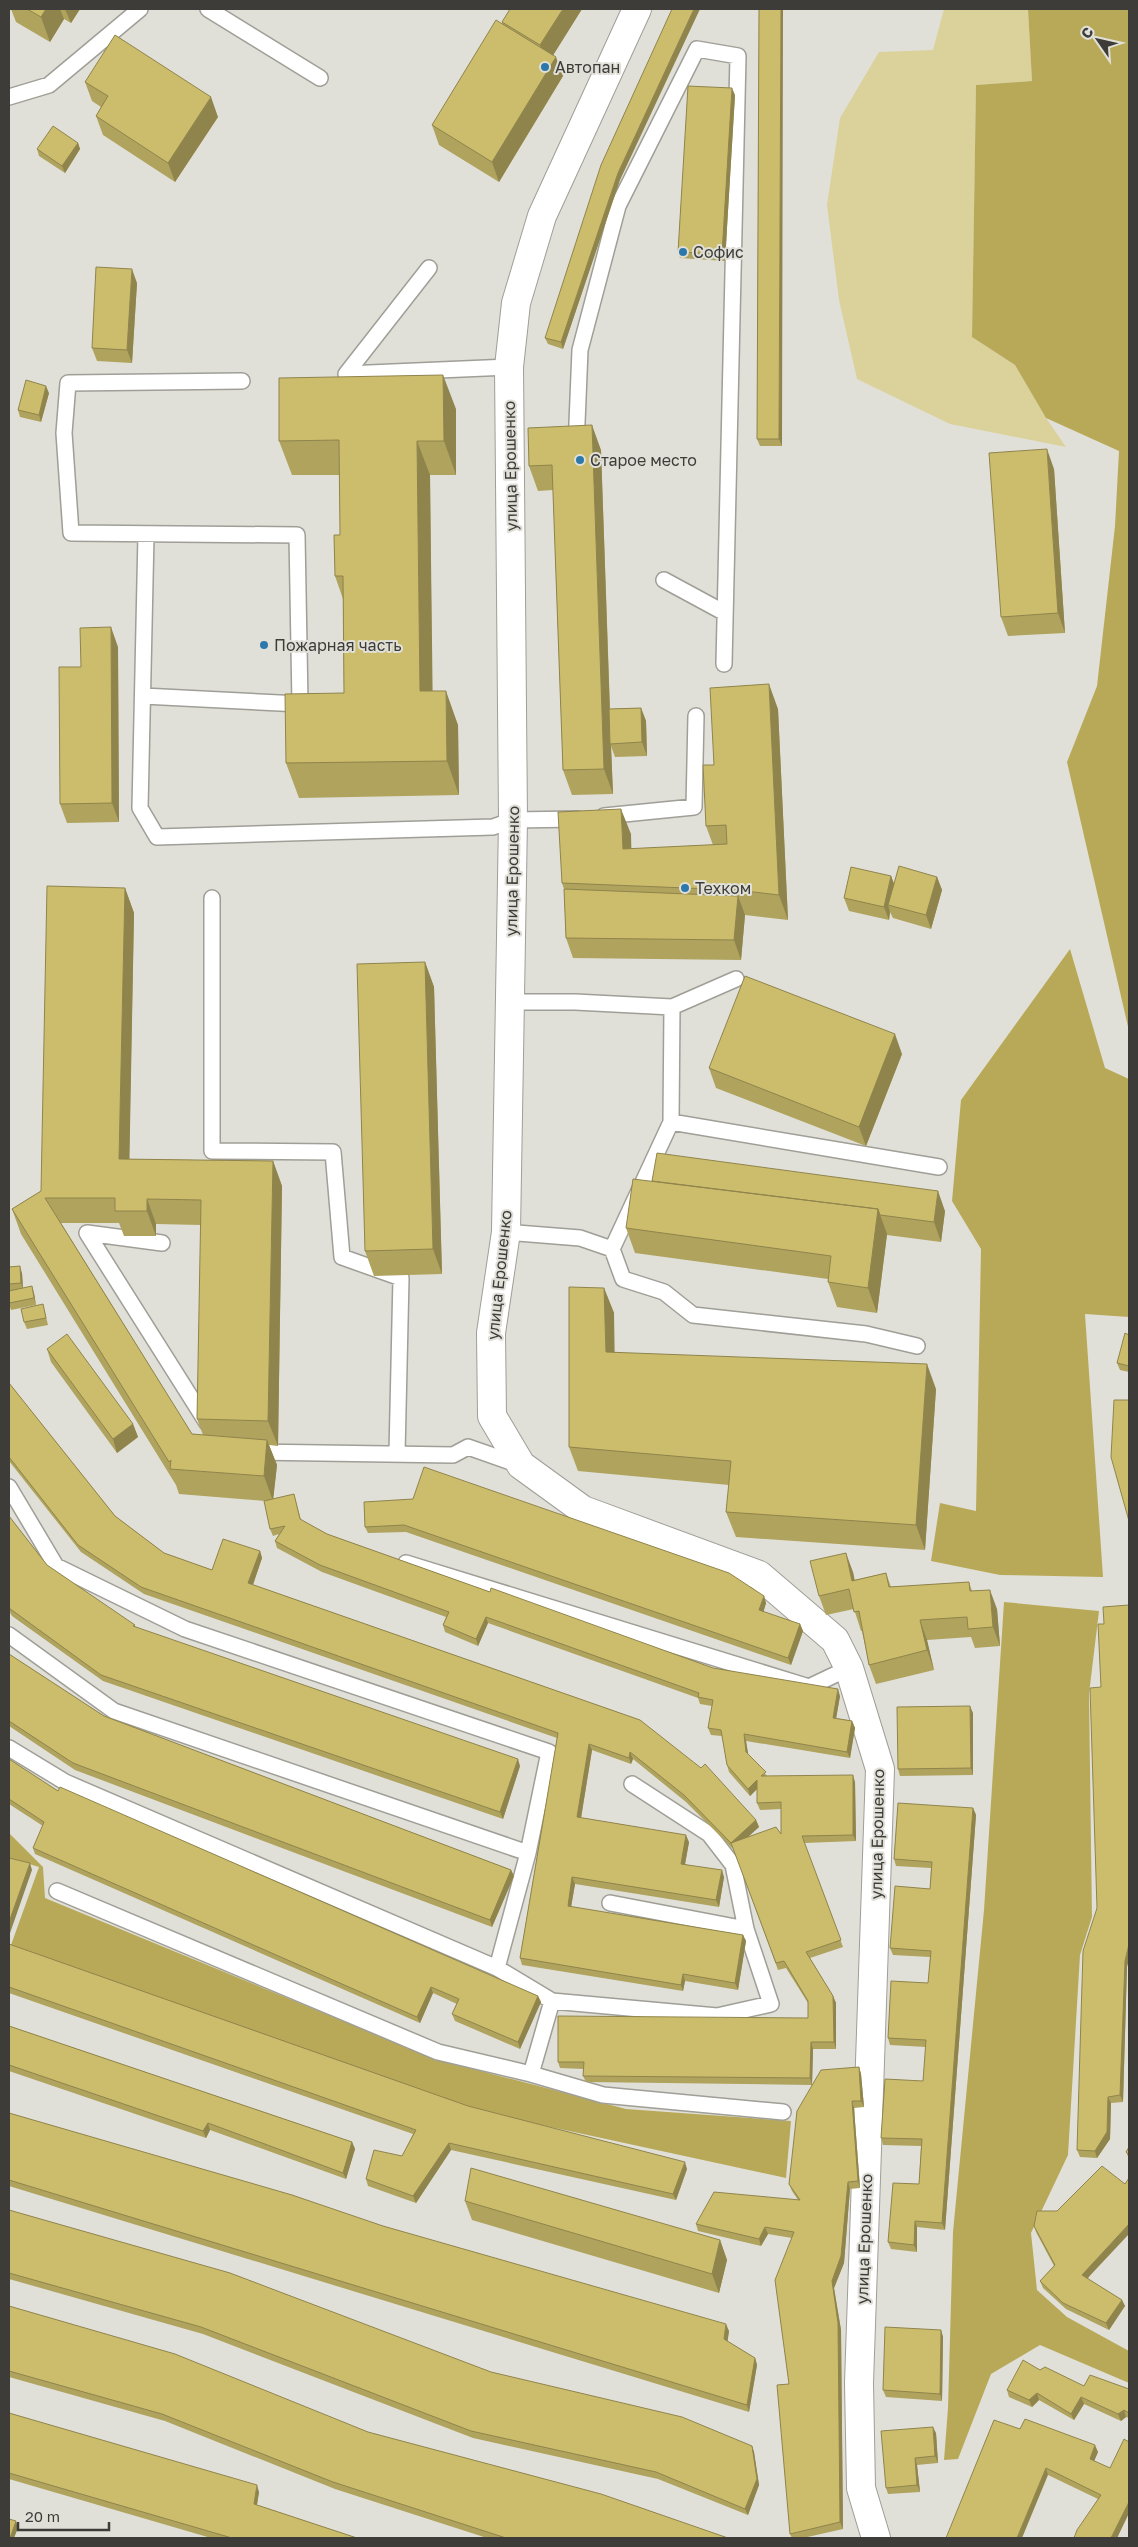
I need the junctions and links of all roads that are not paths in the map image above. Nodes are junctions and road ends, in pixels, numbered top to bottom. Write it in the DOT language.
graph roads {
  1 [pos="140,9"];
  2 [pos="208,9"];
  3 [pos="636,9"];
  4 [pos="320,78"];
  5 [pos="9,97"];
  6 [pos="429,268"];
  7 [pos="509,367"];
  8 [pos="242,381"];
  9 [pos="557,447"];
  10 [pos="146,536"];
  11 [pos="664,580"];
  12 [pos="725,613"];
  13 [pos="724,664"];
  14 [pos="143,696"];
  15 [pos="696,716"];
  16 [pos="514,820"];
  17 [pos="212,898"];
  18 [pos="736,979"];
  19 [pos="510,1002"];
  20 [pos="672,1007"];
  21 [pos="671,1122"];
  22 [pos="939,1167"];
  23 [pos="506,1232"];
  24 [pos="162,1243"];
  25 [pos="612,1249"];
  26 [pos="917,1346"];
  27 [pos="214,1435"];
  28 [pos="234,1452"];
  29 [pos="397,1453"];
  30 [pos="521,1465"];
  31 [pos="9,1487"];
  32 [pos="392,1559"];
  33 [pos="9,1636"];
  34 [pos="849,1668"];
  35 [pos="9,1748"];
  36 [pos="632,1784"];
  37 [pos="528,1853"];
  38 [pos="57,1891"];
  39 [pos="610,1903"];
  40 [pos="746,1929"];
  41 [pos="497,1968"];
  42 [pos="552,2001"];
  43 [pos="531,2074"];
  44 [pos="783,2112"];
  45 [pos="876,2538"];
  1 -- 5 [label="lane"];
  2 -- 4 [label="lane"];
  3 -- 7 [label="street, улица Ерошенко"];
  6 -- 7 [label="lane"];
  7 -- 16 [label="street, улица Ерошенко"];
  8 -- 10 [label="lane"];
  9 -- 12 [label="lane"];
  10 -- 14 [label="lane"];
  10 -- 14 [label="lane"];
  11 -- 12 [label="lane"];
  12 -- 13 [label="lane"];
  14 -- 16 [label="lane"];
  15 -- 16 [label="lane"];
  16 -- 19 [label="street, улица Ерошенко"];
  17 -- 29 [label="lane"];
  18 -- 20 [label="lane"];
  19 -- 20 [label="lane"];
  19 -- 23 [label="street, улица Ерошенко"];
  20 -- 21 [label="lane"];
  21 -- 22 [label="lane"];
  21 -- 25 [label="lane"];
  23 -- 25 [label="lane"];
  23 -- 30 [label="street, улица Ерошенко"];
  24 -- 27 [label="lane"];
  25 -- 26 [label="lane"];
  28 -- 29 [label="lane"];
  29 -- 30 [label="lane"];
  30 -- 34 [label="street, улица Ерошенко"];
  31 -- 37 [label="lane"];
  32 -- 34 [label="lane"];
  33 -- 37 [label="lane"];
  34 -- 45 [label="street, улица Ерошенко"];
  35 -- 41 [label="lane"];
  36 -- 40 [label="lane"];
  37 -- 41 [label="lane"];
  38 -- 43 [label="lane"];
  39 -- 40 [label="lane"];
  40 -- 42 [label="lane"];
  41 -- 42 [label="lane"];
  42 -- 43 [label="lane"];
  43 -- 44 [label="lane"];
}
